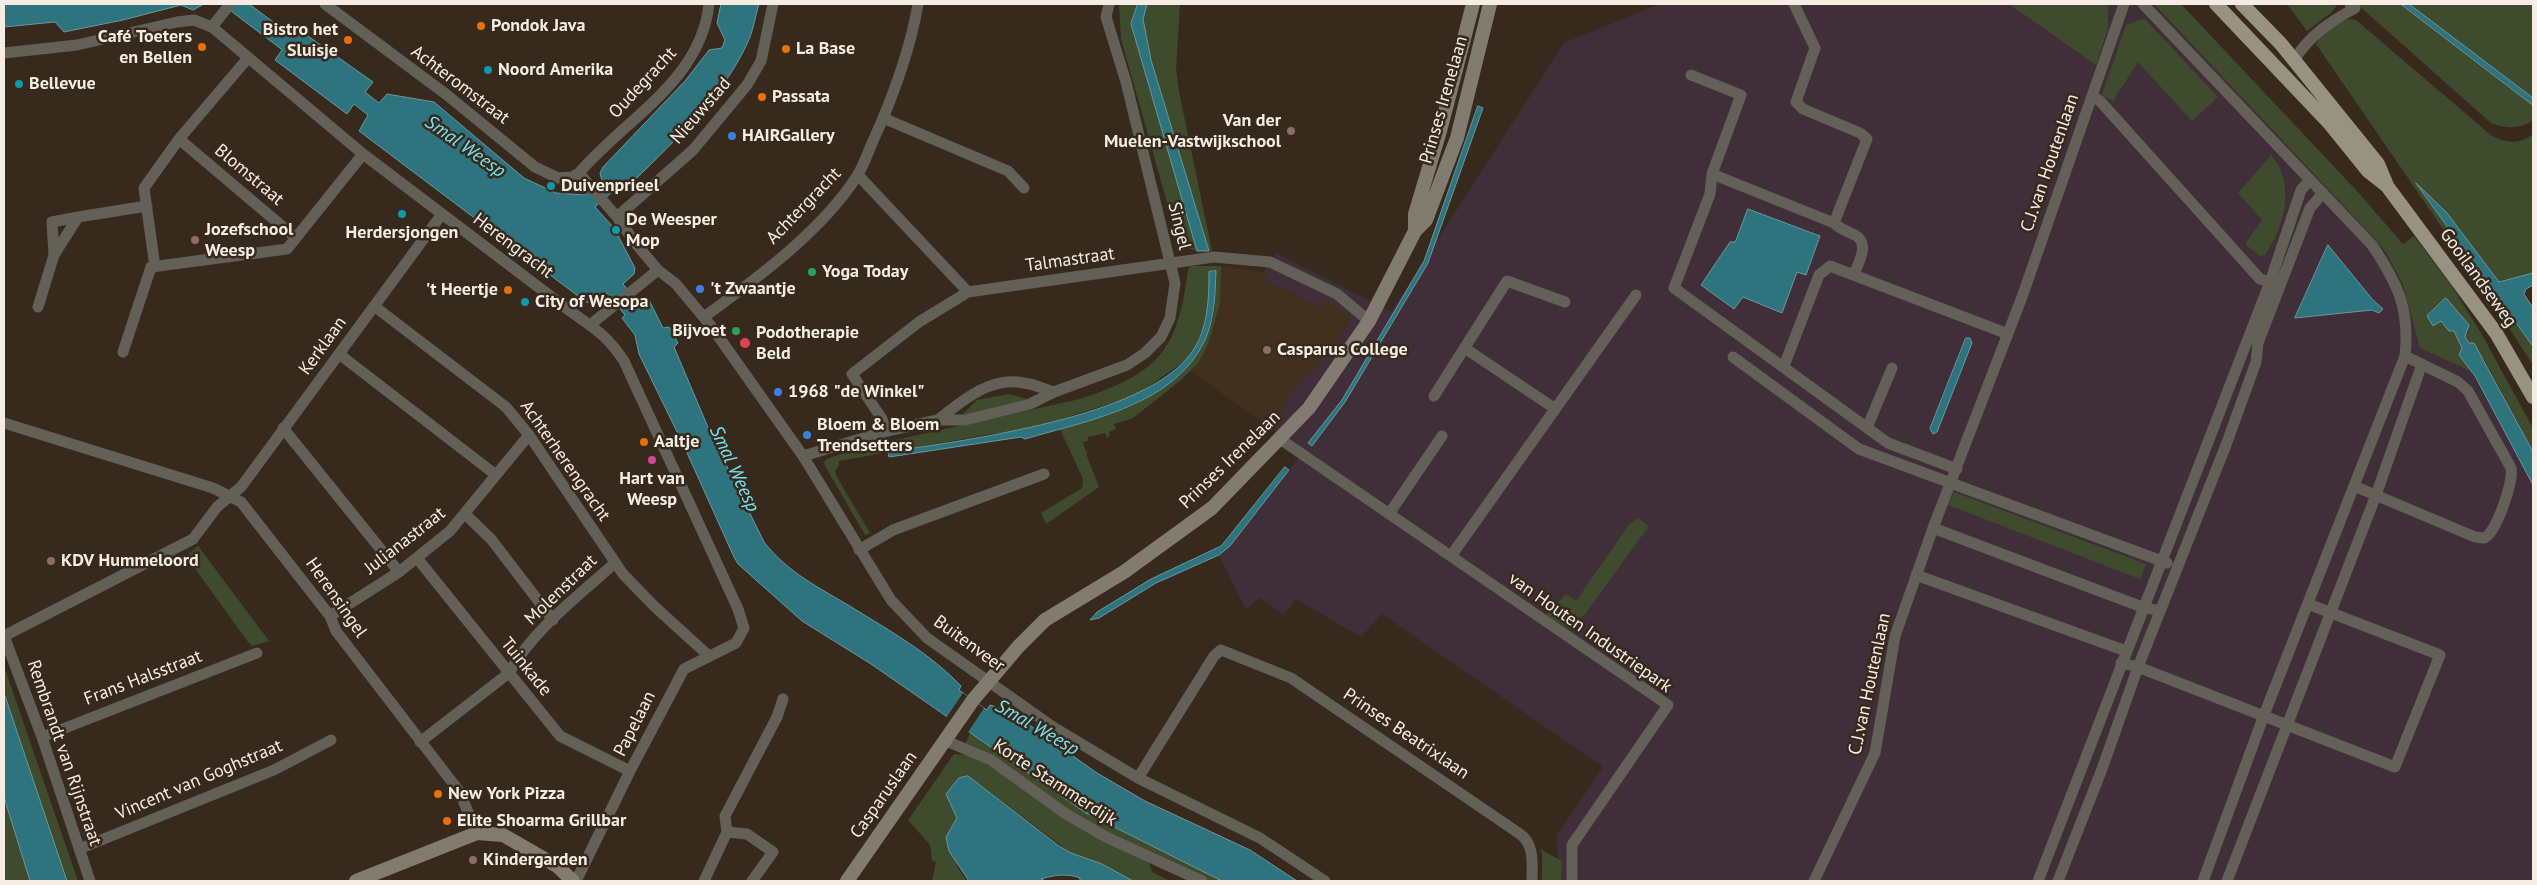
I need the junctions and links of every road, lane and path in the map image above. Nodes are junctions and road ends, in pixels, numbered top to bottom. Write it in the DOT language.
graph roads {
  1 [pos="325,4"];
  2 [pos="709,4"];
  3 [pos="772,4"];
  4 [pos="918,4"];
  5 [pos="1109,4"];
  6 [pos="1473,4"];
  7 [pos="1490,4"];
  8 [pos="1794,4"];
  9 [pos="2124,4"];
  10 [pos="2142,4"];
  11 [pos="2216,4"];
  12 [pos="2242,4"];
  13 [pos="2350,4"];
  14 [pos="228,7"];
  15 [pos="212,27"];
  16 [pos="4,53"];
  17 [pos="248,58"];
  18 [pos="2294,60"];
  19 [pos="1691,74"];
  20 [pos="2096,99"];
  21 [pos="884,118"];
  22 [pos="179,139"];
  23 [pos="363,154"];
  24 [pos="579,173"];
  25 [pos="858,174"];
  26 [pos="1712,174"];
  27 [pos="2310,180"];
  28 [pos="2387,186"];
  29 [pos="1024,188"];
  30 [pos="2323,193"];
  31 [pos="147,206"];
  32 [pos="442,214"];
  33 [pos="78,217"];
  34 [pos="617,217"];
  35 [pos="1834,224"];
  36 [pos="1415,231"];
  37 [pos="296,238"];
  38 [pos="54,254"];
  39 [pos="1170,263"];
  40 [pos="155,267"];
  41 [pos="658,270"];
  42 [pos="1854,274"];
  43 [pos="2275,284"];
  44 [pos="968,292"];
  45 [pos="1636,295"];
  46 [pos="1565,302"];
  47 [pos="374,306"];
  48 [pos="38,307"];
  49 [pos="704,317"];
  50 [pos="1369,321"];
  51 [pos="590,326"];
  52 [pos="2008,334"];
  53 [pos="1466,349"];
  54 [pos="123,352"];
  55 [pos="339,354"];
  56 [pos="2405,356"];
  57 [pos="1733,357"];
  58 [pos="2422,364"];
  59 [pos="1784,366"];
  60 [pos="1892,368"];
  61 [pos="1054,392"];
  62 [pos="1434,396"];
  63 [pos="2533,396"];
  64 [pos="1554,408"];
  65 [pos="938,420"];
  66 [pos="4,424"];
  67 [pos="283,428"];
  68 [pos="1867,428"];
  69 [pos="886,431"];
  70 [pos="529,435"];
  71 [pos="1442,436"];
  72 [pos="1280,439"];
  73 [pos="803,456"];
  74 [pos="1956,469"];
  75 [pos="1044,474"];
  76 [pos="496,475"];
  77 [pos="1950,484"];
  78 [pos="2354,486"];
  79 [pos="2376,495"];
  80 [pos="230,496"];
  81 [pos="466,514"];
  82 [pos="1389,514"];
  83 [pos="1933,528"];
  84 [pos="859,550"];
  85 [pos="1451,556"];
  86 [pos="417,558"];
  87 [pos="2161,561"];
  88 [pos="615,563"];
  89 [pos="2178,567"];
  90 [pos="399,572"];
  91 [pos="1916,574"];
  92 [pos="2308,604"];
  93 [pos="2142,607"];
  94 [pos="738,608"];
  95 [pos="2160,611"];
  96 [pos="2331,612"];
  97 [pos="330,616"];
  98 [pos="552,620"];
  99 [pos="4,636"];
  100 [pos="2126,650"];
  101 [pos="256,653"];
  102 [pos="709,656"];
  103 [pos="2121,662"];
  104 [pos="2138,667"];
  105 [pos="509,673"];
  106 [pos="988,680"];
  107 [pos="783,699"];
  108 [pos="2104,707"];
  109 [pos="2122,714"];
  110 [pos="2264,716"];
  111 [pos="2289,725"];
  112 [pos="948,735"];
  113 [pos="42,737"];
  114 [pos="331,740"];
  115 [pos="420,742"];
  116 [pos="2083,762"];
  117 [pos="2102,769"];
  118 [pos="630,771"];
  119 [pos="1138,778"];
  120 [pos="2058,827"];
  121 [pos="727,832"];
  122 [pos="477,833"];
  123 [pos="2076,833"];
  124 [pos="79,849"];
  125 [pos="90,881"];
  126 [pos="356,881"];
  127 [pos="574,881"];
  128 [pos="704,881"];
  129 [pos="752,881"];
  130 [pos="847,881"];
  131 [pos="1202,881"];
  132 [pos="1324,881"];
  133 [pos="1532,881"];
  134 [pos="1572,881"];
  135 [pos="1814,881"];
  136 [pos="2038,881"];
  137 [pos="2058,881"];
  138 [pos="2203,881"];
  139 [pos="2226,881"];
  1 -- 24 [label="street, Achteromstraat"];
  2 -- 24 [label="street, Oudegracht"];
  3 -- 34 [label="street, Nieuwstad"];
  4 -- 21 [label="street, Achtergracht"];
  5 -- 39 [label="street, Singel"];
  6 -- 36 [label="main road, Prinses Irenelaan"];
  7 -- 36 [label="main road, Prinses Irenelaan"];
  8 -- 35 [label="street"];
  9 -- 20 [label="street, C.J.van Houtenlaan"];
  10 -- 27 [label="street"];
  11 -- 28 [label="main road, Gooilandseweg"];
  12 -- 18 [label="main road, Gooilandseweg"];
  13 -- 18 [label="street"];
  14 -- 15 [label="street"];
  15 -- 16 [label="street"];
  15 -- 17 [label="street, Herengracht"];
  17 -- 22 [label="street"];
  17 -- 23 [label="street, Herengracht"];
  18 -- 28 [label="main road, Gooilandseweg"];
  19 -- 26 [label="street"];
  20 -- 43 [label="street, C.J.van Houtenlaan"];
  20 -- 52 [label="street, C.J.van Houtenlaan"];
  21 -- 25 [label="street, Achtergracht"];
  21 -- 29 [label="street"];
  22 -- 31 [label="street"];
  22 -- 37 [label="street, Blomstraat"];
  23 -- 32 [label="street, Herengracht"];
  23 -- 37 [label="street"];
  24 -- 34 [label="street, Buitenveer"];
  25 -- 44 [label="street"];
  25 -- 49 [label="street, Achtergracht"];
  26 -- 35 [label="street"];
  26 -- 59 [label="street"];
  27 -- 30 [label="street"];
  27 -- 43 [label="street"];
  28 -- 63 [label="main road, Gooilandseweg"];
  30 -- 43 [label="street"];
  30 -- 56 [label="street"];
  31 -- 33 [label="street"];
  31 -- 40 [label="street"];
  32 -- 47 [label="street, Kerklaan"];
  32 -- 51 [label="street, Herengracht"];
  33 -- 38 [label="street"];
  33 -- 38 [label="street"];
  34 -- 41 [label="street, Buitenveer"];
  35 -- 42 [label="street"];
  36 -- 50 [label="main road, Prinses Irenelaan"];
  37 -- 40 [label="street"];
  38 -- 48 [label="street"];
  39 -- 44 [label="street, Talmastraat"];
  39 -- 50 [label="street, Talmastraat"];
  39 -- 61 [label="street, Singel"];
  40 -- 54 [label="street"];
  41 -- 49 [label="street, Buitenveer"];
  41 -- 51 [label="street"];
  42 -- 52 [label="street"];
  42 -- 59 [label="street"];
  43 -- 87 [label="street"];
  43 -- 89 [label="street"];
  44 -- 69 [label="street, Talmastraat"];
  45 -- 64 [label="street"];
  46 -- 53 [label="street"];
  47 -- 55 [label="street, Kerklaan"];
  47 -- 70 [label="street, Achterherengracht"];
  49 -- 73 [label="street, Buitenveer"];
  50 -- 72 [label="main road, Prinses Irenelaan"];
  51 -- 94 [label="street, Herengracht"];
  52 -- 74 [label="street, C.J.van Houtenlaan"];
  53 -- 62 [label="street"];
  53 -- 64 [label="street"];
  55 -- 67 [label="street, Kerklaan"];
  55 -- 76 [label="street"];
  56 -- 58 [label="street"];
  56 -- 78 [label="street"];
  57 -- 77 [label="street"];
  58 -- 79 [label="street"];
  58 -- 79 [label="street"];
  59 -- 68 [label="street"];
  60 -- 68 [label="street"];
  61 -- 65 [label="street, Singel"];
  61 -- 65 [label="street, Singel"];
  64 -- 85 [label="street"];
  65 -- 69 [label="street, Singel"];
  66 -- 80 [label="street, Herensingel"];
  67 -- 80 [label="street, Kerklaan"];
  67 -- 90 [label="street"];
  68 -- 74 [label="street"];
  69 -- 73 [label="street, Singel"];
  70 -- 76 [label="street, Julianastraat"];
  70 -- 88 [label="street, Achterherengracht"];
  71 -- 82 [label="street"];
  72 -- 82 [label="street, van Houten Industriepark"];
  72 -- 106 [label="main road, Prinses Irenelaan"];
  73 -- 84 [label="street, Buitenveer"];
  74 -- 77 [label="street, C.J.van Houtenlaan"];
  75 -- 84 [label="street"];
  76 -- 81 [label="street, Julianastraat"];
  77 -- 83 [label="street, C.J.van Houtenlaan"];
  77 -- 87 [label="street"];
  78 -- 79 [label="street"];
  78 -- 92 [label="street"];
  79 -- 96 [label="street"];
  80 -- 97 [label="street, Herensingel"];
  80 -- 99 [label="street, Kerklaan"];
  81 -- 86 [label="street, Julianastraat"];
  81 -- 98 [label="street"];
  82 -- 85 [label="street, van Houten Industriepark"];
  83 -- 91 [label="street, C.J.van Houtenlaan"];
  83 -- 93 [label="street"];
  84 -- 106 [label="street, Buitenveer"];
  85 -- 134 [label="street, van Houten Industriepark"];
  86 -- 90 [label="street, Julianastraat"];
  86 -- 105 [label="street, Tuinkade"];
  87 -- 89 [label="street"];
  87 -- 93 [label="street"];
  88 -- 98 [label="street, Molenstraat"];
  88 -- 102 [label="street, Achterherengracht"];
  89 -- 95 [label="street"];
  90 -- 97 [label="street, Julianastraat"];
  91 -- 100 [label="street"];
  91 -- 135 [label="street, C.J.van Houtenlaan"];
  92 -- 96 [label="street"];
  92 -- 110 [label="street"];
  93 -- 95 [label="street"];
  93 -- 100 [label="street"];
  94 -- 102 [label="street, Papelaan"];
  95 -- 104 [label="street"];
  96 -- 111 [label="street"];
  96 -- 111 [label="street"];
  97 -- 115 [label="street, Herensingel"];
  98 -- 105 [label="street, Molenstraat"];
  99 -- 113 [label="street, Rembrandt van Rijnstraat"];
  100 -- 103 [label="street"];
  101 -- 113 [label="street, Frans Halsstraat"];
  102 -- 118 [label="street, Papelaan"];
  103 -- 104 [label="street"];
  103 -- 108 [label="street"];
  104 -- 109 [label="street"];
  104 -- 110 [label="street"];
  105 -- 115 [label="street, Molenstraat"];
  105 -- 118 [label="street, Tuinkade"];
  106 -- 112 [label="main road, Casparuslaan"];
  106 -- 119 [label="street, Buitenveer"];
  107 -- 121 [label="street"];
  108 -- 109 [label="street"];
  108 -- 116 [label="street"];
  109 -- 117 [label="street"];
  110 -- 111 [label="street"];
  110 -- 138 [label="street"];
  111 -- 139 [label="street"];
  112 -- 130 [label="main road, Casparuslaan"];
  112 -- 131 [label="street, Korte Stammerdijk"];
  113 -- 124 [label="street, Rembrandt van Rijnstraat"];
  114 -- 124 [label="street, Vincent van Goghstraat"];
  115 -- 122 [label="street, Herensingel"];
  116 -- 117 [label="street"];
  116 -- 120 [label="street"];
  117 -- 123 [label="street"];
  118 -- 127 [label="street, Papelaan"];
  119 -- 132 [label="street, Buitenveer"];
  119 -- 133 [label="street, Prinses Beatrixlaan"];
  120 -- 123 [label="street"];
  120 -- 136 [label="street"];
  121 -- 128 [label="street"];
  121 -- 129 [label="street"];
  122 -- 126 [label="main road"];
  122 -- 127 [label="main road"];
  123 -- 137 [label="street"];
  124 -- 125 [label="street, Rembrandt van Rijnstraat"];
}
